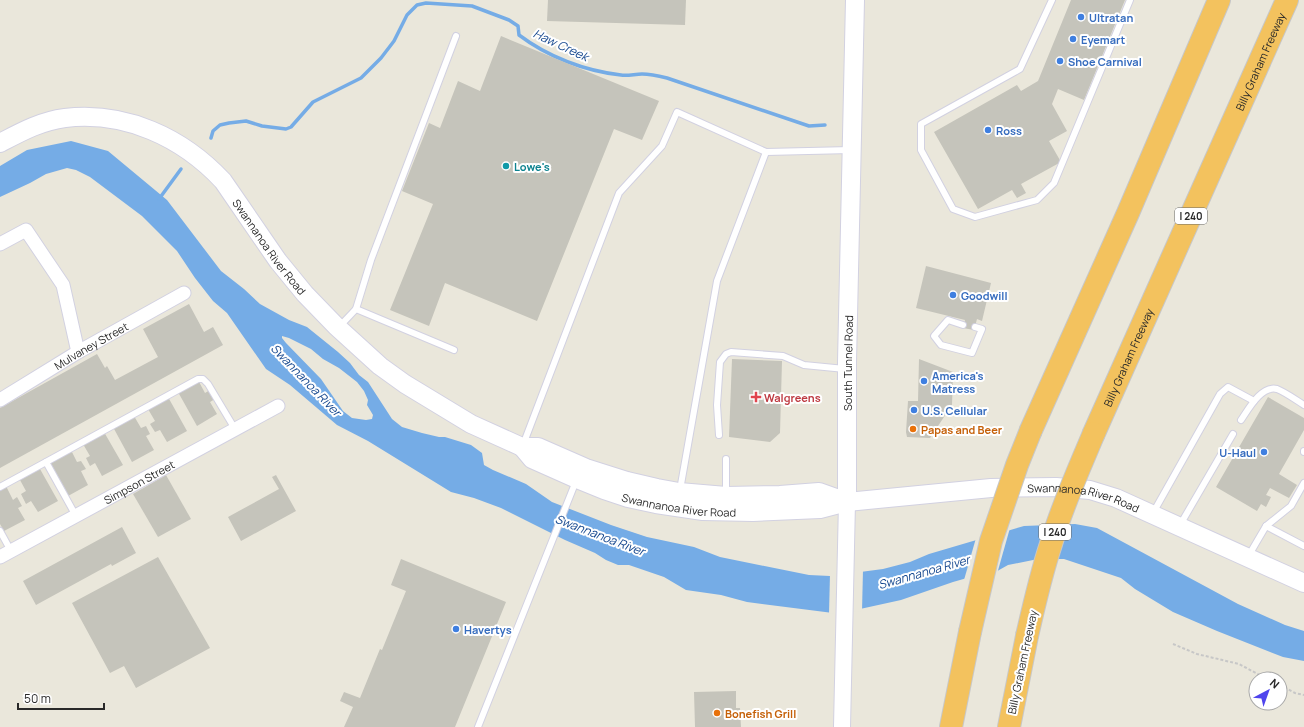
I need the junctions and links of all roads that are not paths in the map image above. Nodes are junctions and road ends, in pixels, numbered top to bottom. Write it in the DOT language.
graph roads {
  1 [pos="855,0"];
  2 [pos="1052,0"];
  3 [pos="1130,0"];
  4 [pos="1219,0"];
  5 [pos="1287,0"];
  6 [pos="456,36"];
  7 [pos="0,143"];
  8 [pos="852,150"];
  9 [pos="766,152"];
  10 [pos="0,244"];
  11 [pos="184,293"];
  12 [pos="356,309"];
  13 [pos="964,325"];
  14 [pos="975,327"];
  15 [pos="337,328"];
  16 [pos="454,350"];
  17 [pos="78,352"];
  18 [pos="847,370"];
  19 [pos="0,400"];
  20 [pos="1254,401"];
  21 [pos="1304,405"];
  22 [pos="278,406"];
  23 [pos="1241,420"];
  24 [pos="235,429"];
  25 [pos="1233,434"];
  26 [pos="719,435"];
  27 [pos="522,447"];
  28 [pos="726,459"];
  29 [pos="46,462"];
  30 [pos="1304,483"];
  31 [pos="0,487"];
  32 [pos="574,487"];
  33 [pos="679,492"];
  34 [pos="726,496"];
  35 [pos="848,502"];
  36 [pos="1153,514"];
  37 [pos="76,516"];
  38 [pos="1179,526"];
  39 [pos="1266,526"];
  40 [pos="0,531"];
  41 [pos="1304,546"];
  42 [pos="6,554"];
  43 [pos="1248,558"];
  44 [pos="1301,580"];
  45 [pos="478,727"];
  46 [pos="842,727"];
  47 [pos="951,727"];
  48 [pos="1009,727"];
  1 -- 8 [label="main road, South Tunnel Road"];
  2 -- 3 [label="lane"];
  4 -- 47 [label="highway, bridge"];
  5 -- 48 [label="highway, Billy Graham Freeway / I 240, bridge"];
  6 -- 12 [label="lane"];
  7 -- 15 [label="main road, Swannanoa River Road"];
  8 -- 9 [label="lane"];
  8 -- 18 [label="main road, South Tunnel Road"];
  9 -- 27 [label="lane"];
  9 -- 33 [label="lane"];
  10 -- 17 [label="street"];
  11 -- 17 [label="street, Mulvaney Street"];
  12 -- 15 [label="lane"];
  12 -- 16 [label="lane"];
  13 -- 14 [label="lane"];
  15 -- 27 [label="main road, Swannanoa River Road"];
  17 -- 19 [label="street, Mulvaney Street"];
  18 -- 26 [label="lane"];
  18 -- 35 [label="main road, South Tunnel Road"];
  20 -- 21 [label="lane"];
  20 -- 23 [label="lane"];
  20 -- 36 [label="lane"];
  22 -- 24 [label="street, Simpson Street"];
  24 -- 29 [label="lane"];
  24 -- 37 [label="street, Simpson Street"];
  25 -- 38 [label="lane"];
  27 -- 32 [label="main road, Swannanoa River Road"];
  27 -- 33 [label="main road, Swannanoa River Road"];
  28 -- 34 [label="lane"];
  29 -- 31 [label="lane"];
  29 -- 37 [label="lane"];
  30 -- 39 [label="lane"];
  32 -- 35 [label="main road, Swannanoa River Road"];
  32 -- 45 [label="lane"];
  33 -- 34 [label="main road, Swannanoa River Road"];
  34 -- 35 [label="main road, Swannanoa River Road"];
  35 -- 36 [label="main road, Swannanoa River Road"];
  35 -- 46 [label="street, South Tunnel Road"];
  36 -- 38 [label="main road, Swannanoa River Road"];
  37 -- 42 [label="street, Simpson Street"];
  38 -- 43 [label="main road, Swannanoa River Road"];
  39 -- 41 [label="lane"];
  39 -- 43 [label="lane"];
  40 -- 42 [label="lane"];
  43 -- 44 [label="main road, Swannanoa River Road"];
}
